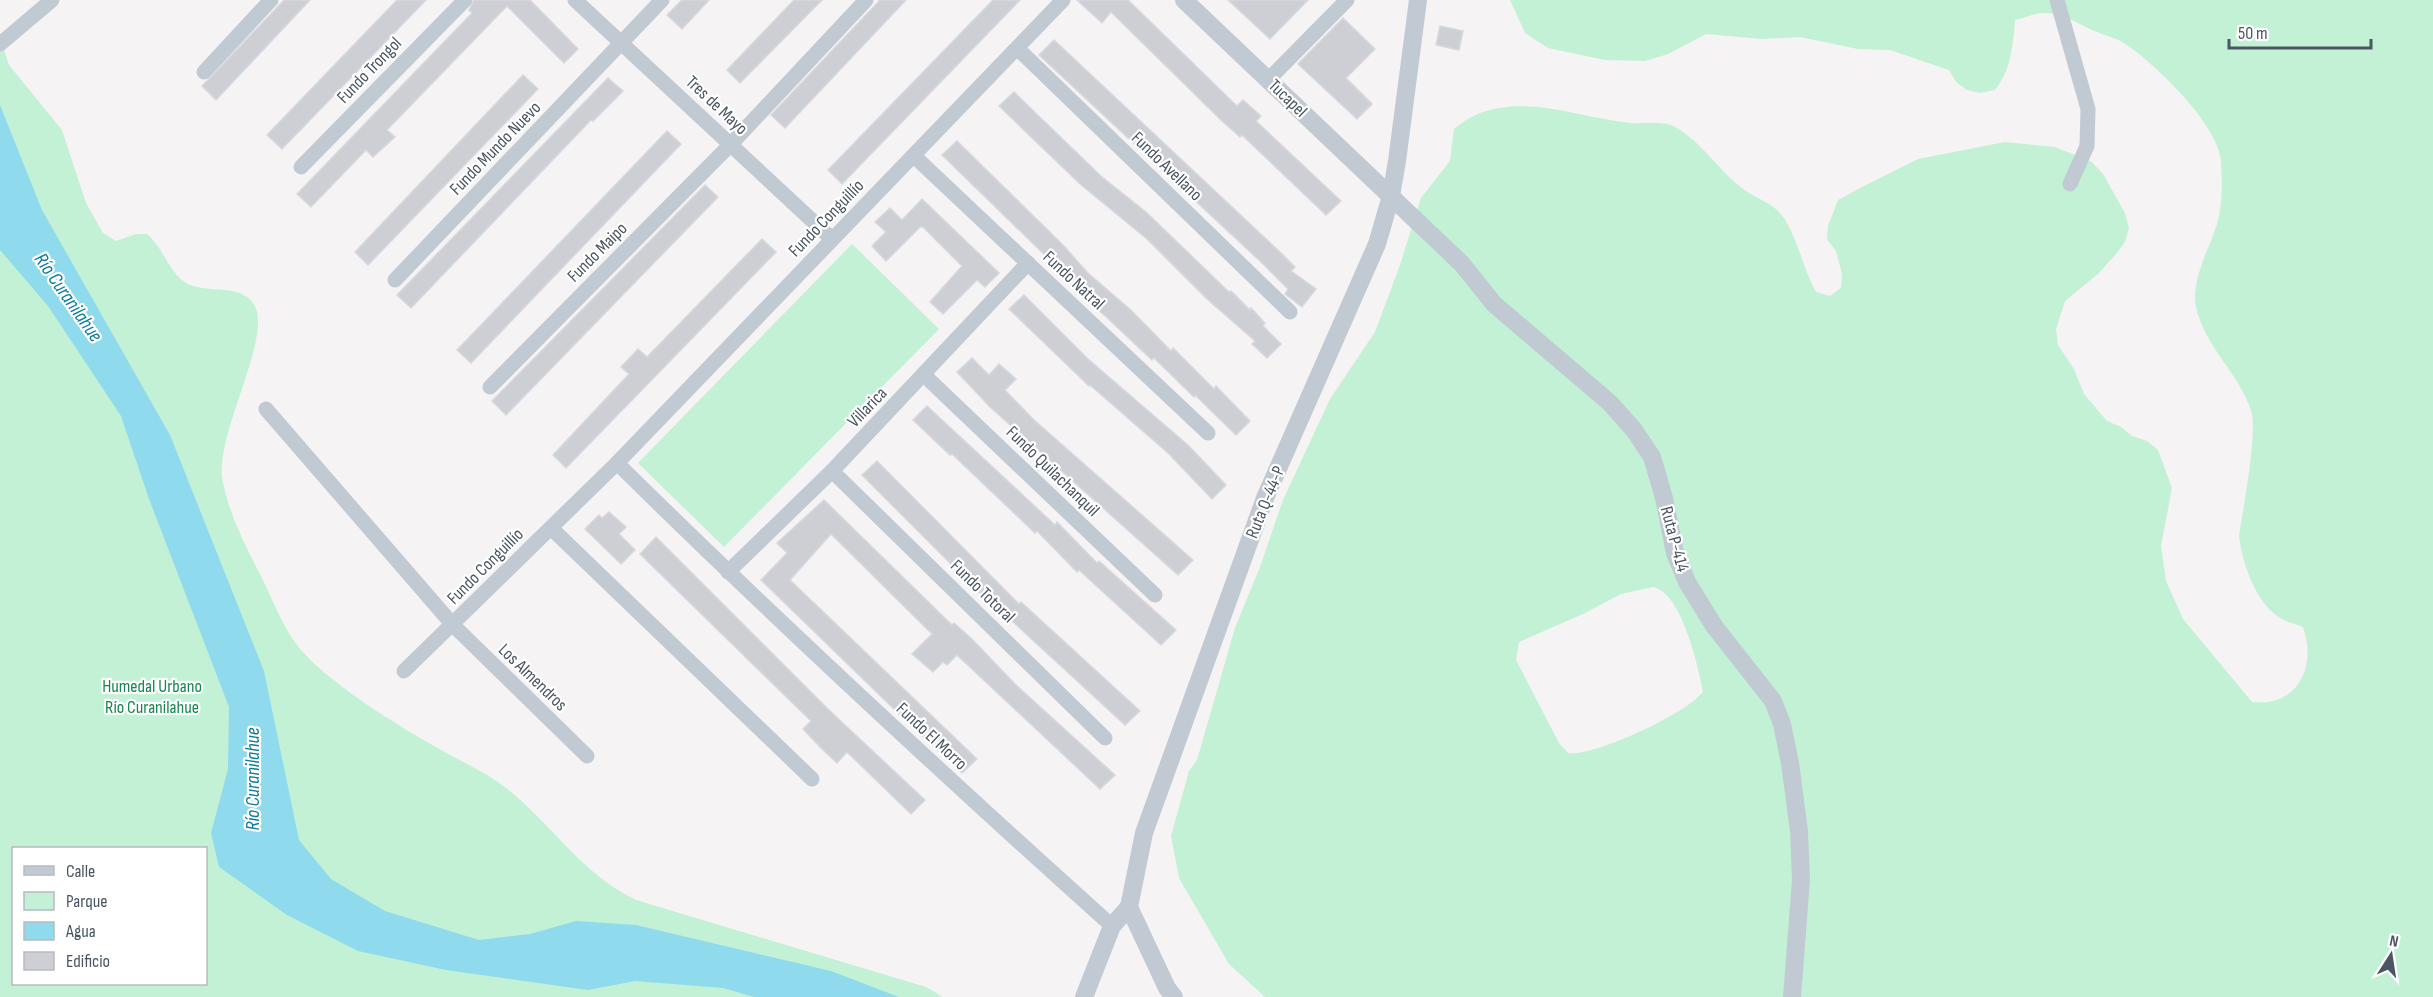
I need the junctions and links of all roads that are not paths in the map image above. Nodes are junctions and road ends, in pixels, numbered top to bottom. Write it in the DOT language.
graph roads {
  1 [pos="52,0"];
  2 [pos="271,0"];
  3 [pos="465,0"];
  4 [pos="575,0"];
  5 [pos="662,0"];
  6 [pos="866,0"];
  7 [pos="1063,0"];
  8 [pos="1184,0"];
  9 [pos="1347,0"];
  10 [pos="1418,0"];
  11 [pos="2057,0"];
  12 [pos="622,43"];
  13 [pos="0,44"];
  14 [pos="1018,49"];
  15 [pos="204,72"];
  16 [pos="1268,80"];
  17 [pos="731,144"];
  18 [pos="914,156"];
  19 [pos="301,167"];
  20 [pos="2070,184"];
  21 [pos="1391,196"];
  22 [pos="832,239"];
  23 [pos="1028,263"];
  24 [pos="395,280"];
  25 [pos="1290,312"];
  26 [pos="924,375"];
  27 [pos="490,387"];
  28 [pos="266,409"];
  29 [pos="1208,433"];
  30 [pos="617,463"];
  31 [pos="832,471"];
  32 [pos="551,528"];
  33 [pos="728,572"];
  34 [pos="1155,596"];
  35 [pos="453,625"];
  36 [pos="404,671"];
  37 [pos="1106,738"];
  38 [pos="587,756"];
  39 [pos="812,780"];
  40 [pos="1129,907"];
  41 [pos="1112,926"];
  42 [pos="1084,997"];
  43 [pos="1174,997"];
  44 [pos="1792,997"];
  1 -- 13 [label="street"];
  2 -- 15 [label="street"];
  3 -- 19 [label="street, Fundo Trongol"];
  4 -- 12 [label="street, Tres de Mayo"];
  5 -- 12 [label="street, Fundo Mundo Nuevo"];
  6 -- 17 [label="street, Fundo Maipo"];
  7 -- 14 [label="street, Fundo Conguillío"];
  8 -- 16 [label="street, Tucapel"];
  9 -- 16 [label="street"];
  10 -- 21 [label="street, Ruta Q-44-P"];
  11 -- 20 [label="street"];
  12 -- 17 [label="street, Tres de Mayo"];
  12 -- 24 [label="street, Fundo Mundo Nuevo"];
  14 -- 18 [label="street, Fundo Conguillío"];
  14 -- 25 [label="street, Fundo Avellano"];
  16 -- 21 [label="street, Tucapel"];
  17 -- 22 [label="street, Tres de Mayo"];
  17 -- 27 [label="street, Fundo Maipo"];
  18 -- 22 [label="street, Fundo Conguillío"];
  18 -- 23 [label="street, Fundo Natral"];
  21 -- 40 [label="street, Ruta Q-44-P"];
  21 -- 44 [label="street, Ruta P-414"];
  22 -- 30 [label="street, Fundo Conguillío"];
  23 -- 26 [label="street, Villarica"];
  23 -- 29 [label="street, Fundo Natral"];
  26 -- 31 [label="street, Villarica"];
  26 -- 34 [label="street, Fundo Quilachanquil"];
  28 -- 35 [label="street, Los Almendros"];
  30 -- 32 [label="street, Fundo Conguillío"];
  30 -- 33 [label="street"];
  31 -- 33 [label="street, Villarica"];
  31 -- 37 [label="street, Fundo Totoral"];
  32 -- 35 [label="street, Fundo Conguillío"];
  32 -- 39 [label="street"];
  33 -- 41 [label="street, Fundo El Morro"];
  35 -- 36 [label="street, Fundo Conguillío"];
  35 -- 38 [label="street, Los Almendros"];
  40 -- 41 [label="street"];
  40 -- 43 [label="street"];
  41 -- 42 [label="street"];
}
